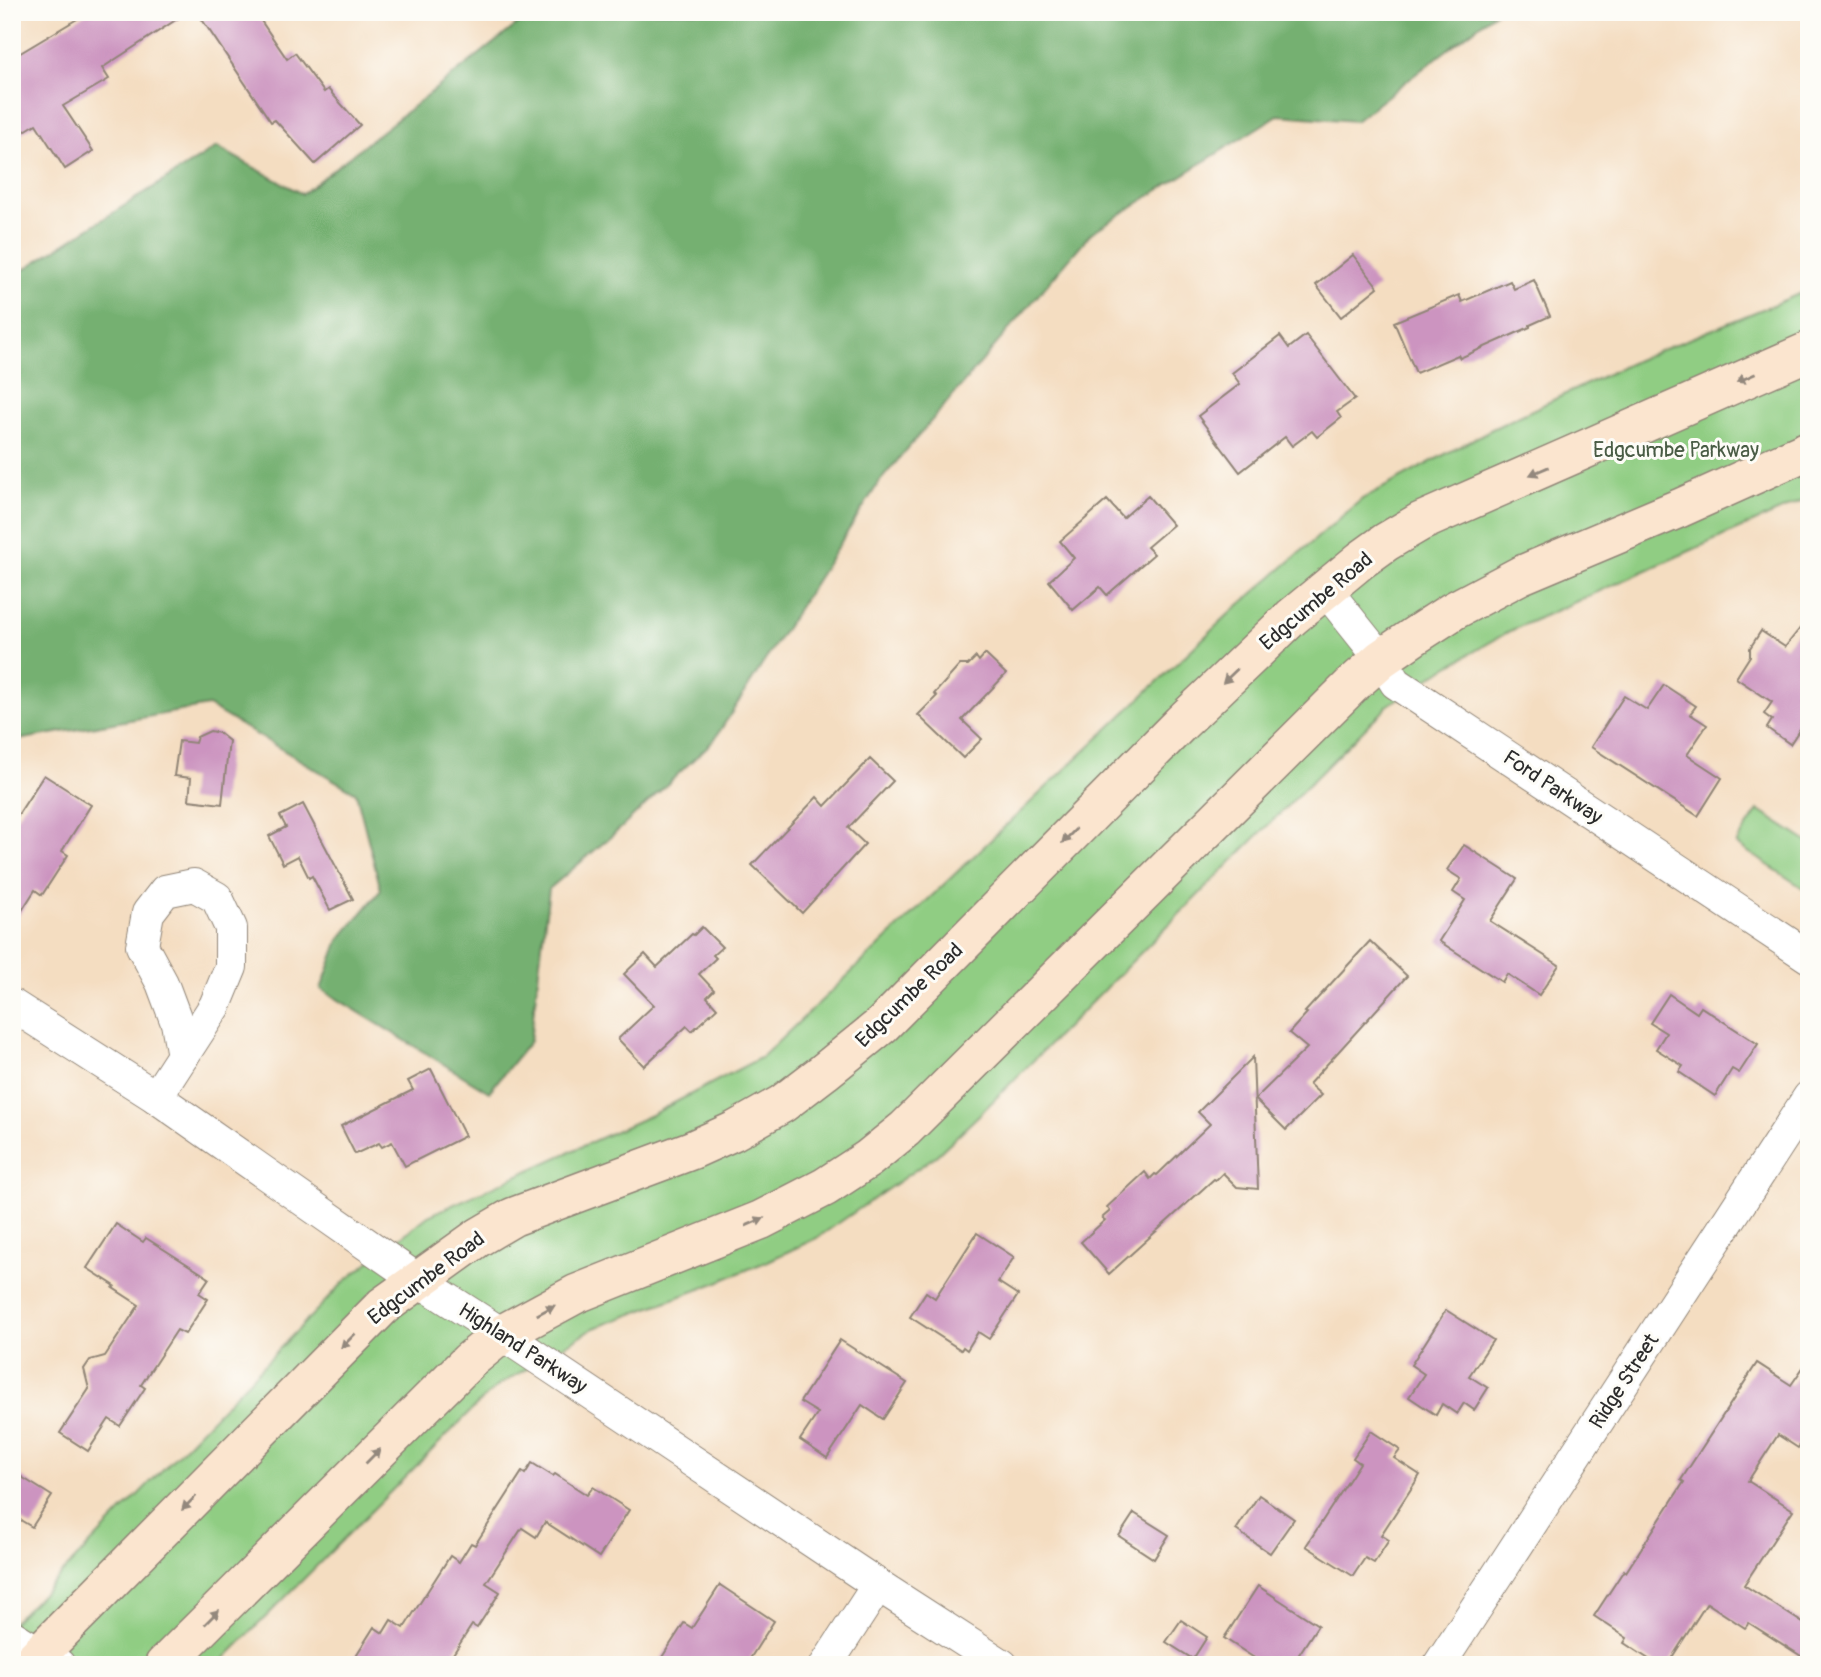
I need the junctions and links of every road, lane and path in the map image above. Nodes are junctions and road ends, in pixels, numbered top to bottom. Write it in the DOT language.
graph roads {
  1 [pos="1809,351"];
  2 [pos="1809,450"];
  3 [pos="1325,589"];
  4 [pos="1381,659"];
  5 [pos="1809,957"];
  6 [pos="12,1005"];
  7 [pos="183,1055"];
  8 [pos="156,1097"];
  9 [pos="1809,1097"];
  10 [pos="418,1280"];
  11 [pos="502,1334"];
  12 [pos="878,1585"];
  13 [pos="35,1655"];
  14 [pos="164,1665"];
  15 [pos="826,1665"];
  16 [pos="1002,1665"];
  17 [pos="1439,1665"];
  1 -- 3 [label="street, Edgcumbe Road, one-way"];
  2 -- 4 [label="street"];
  3 -- 4 [label="street, Ford Parkway"];
  3 -- 10 [label="street, Edgcumbe Road, one-way"];
  4 -- 5 [label="street, Ford Parkway"];
  11 -- 4 [label="street, one-way"];
  6 -- 8 [label="street, Highland Parkway"];
  7 -- 7 [label="street"];
  7 -- 8 [label="street"];
  8 -- 10 [label="street, Highland Parkway"];
  9 -- 17 [label="street, Ridge Street"];
  10 -- 11 [label="street, Highland Parkway"];
  10 -- 13 [label="street, Edgcumbe Road, one-way"];
  11 -- 12 [label="street, Highland Parkway"];
  14 -- 11 [label="street, one-way"];
  12 -- 15 [label="street"];
  12 -- 16 [label="street, Highland Parkway"];
}
